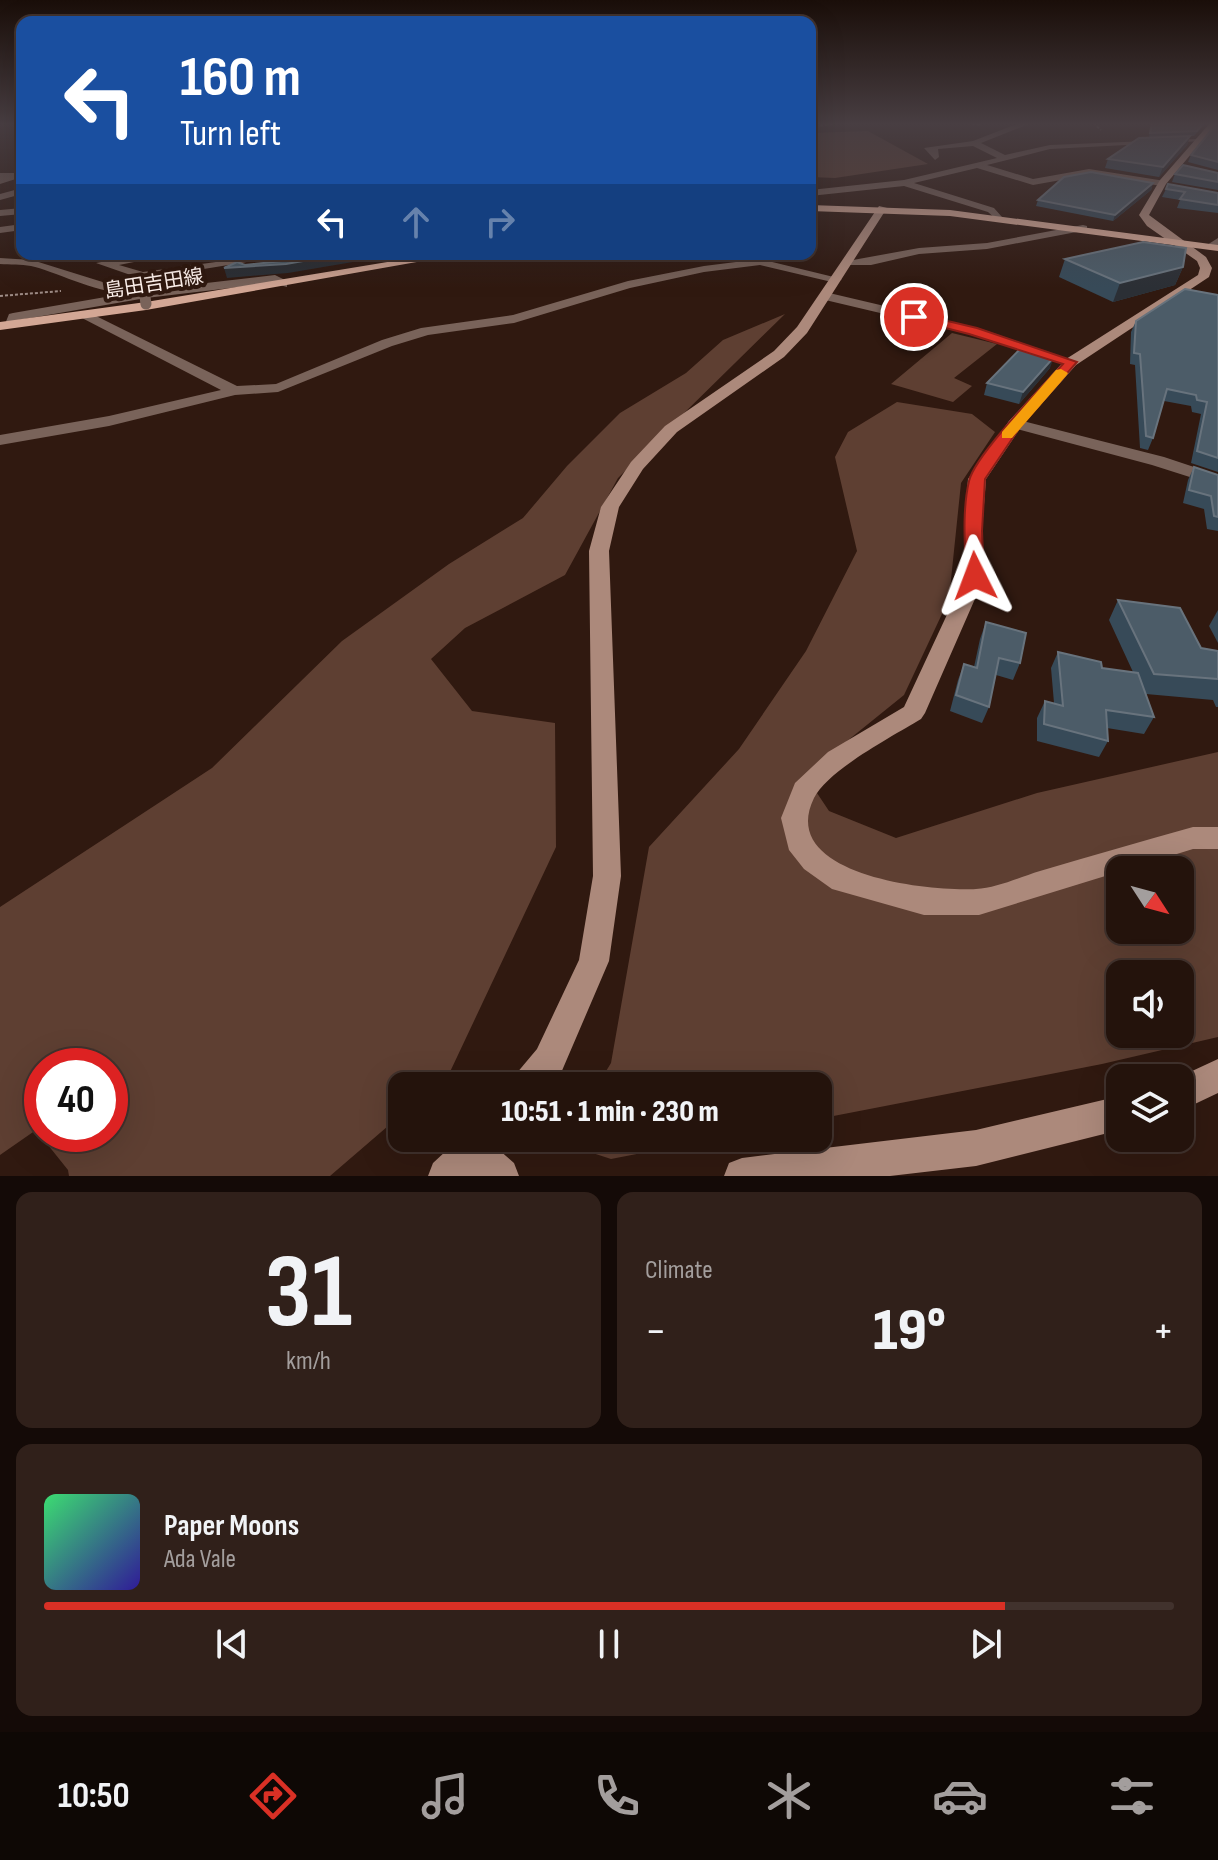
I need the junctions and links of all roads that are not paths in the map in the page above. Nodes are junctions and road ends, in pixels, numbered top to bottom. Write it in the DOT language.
graph roads {
  1 [pos="851,178"];
  2 [pos="923,178"];
  3 [pos="1020,178"];
  4 [pos="1056,178"];
  5 [pos="1122,178"];
  6 [pos="1167,178"];
  7 [pos="828,180"];
  8 [pos="904,183"];
  9 [pos="1161,185"];
  10 [pos="1174,189"];
  11 [pos="816,192"];
  12 [pos="816,208"];
  13 [pos="882,208"];
  14 [pos="997,217"];
  15 [pos="1083,228"];
  16 [pos="1176,242"];
  17 [pos="1216,245"];
  18 [pos="104,260"];
  19 [pos="105,260"];
  20 [pos="252,260"];
  21 [pos="421,260"];
  22 [pos="0,261"];
  23 [pos="278,264"];
  24 [pos="836,279"];
  25 [pos="283,284"];
  26 [pos="1176,292"];
  27 [pos="146,296"];
  28 [pos="1204,297"];
  29 [pos="86,315"];
  30 [pos="5,325"];
  31 [pos="1071,362"];
  32 [pos="235,391"];
  33 [pos="1015,424"];
  34 [pos="0,440"];
  35 [pos="1218,481"];
  36 [pos="1218,838"];
  37 [pos="540,1072"];
  38 [pos="1218,1076"];
  39 [pos="1194,1087"];
  40 [pos="1106,1116"];
  41 [pos="472,1152"];
  42 [pos="485,1152"];
  43 [pos="446,1176"];
  44 [pos="501,1176"];
  45 [pos="742,1176"];
  1 -- 7 [label="street"];
  2 -- 8 [label="street"];
  3 -- 4 [label="street"];
  5 -- 9 [label="street"];
  6 -- 9 [label="street"];
  8 -- 11 [label="street"];
  8 -- 14 [label="street"];
  9 -- 10 [label="street"];
  9 -- 16 [label="street"];
  12 -- 13 [label="main road"];
  13 -- 14 [label="main road"];
  13 -- 24 [label="street"];
  14 -- 15 [label="main road"];
  15 -- 16 [label="main road"];
  15 -- 24 [label="street"];
  16 -- 17 [label="main road"];
  16 -- 26 [label="street"];
  18 -- 27 [label="street"];
  19 -- 20 [label="street"];
  21 -- 25 [label="main road"];
  22 -- 27 [label="street"];
  23 -- 27 [label="street"];
  24 -- 31 [label="street"];
  24 -- 32 [label="street"];
  24 -- 37 [label="street"];
  25 -- 27 [label="street"];
  26 -- 28 [label="street"];
  26 -- 31 [label="street"];
  27 -- 29 [label="main road, 島田吉田線"];
  27 -- 30 [label="street"];
  29 -- 30 [label="main road, 島田吉田線"];
  29 -- 32 [label="street"];
  31 -- 33 [label="street"];
  32 -- 34 [label="street"];
  33 -- 35 [label="street"];
  33 -- 36 [label="street"];
  38 -- 39 [label="street"];
  40 -- 45 [label="street"];
  41 -- 43 [label="street"];
  42 -- 44 [label="street"];
}
